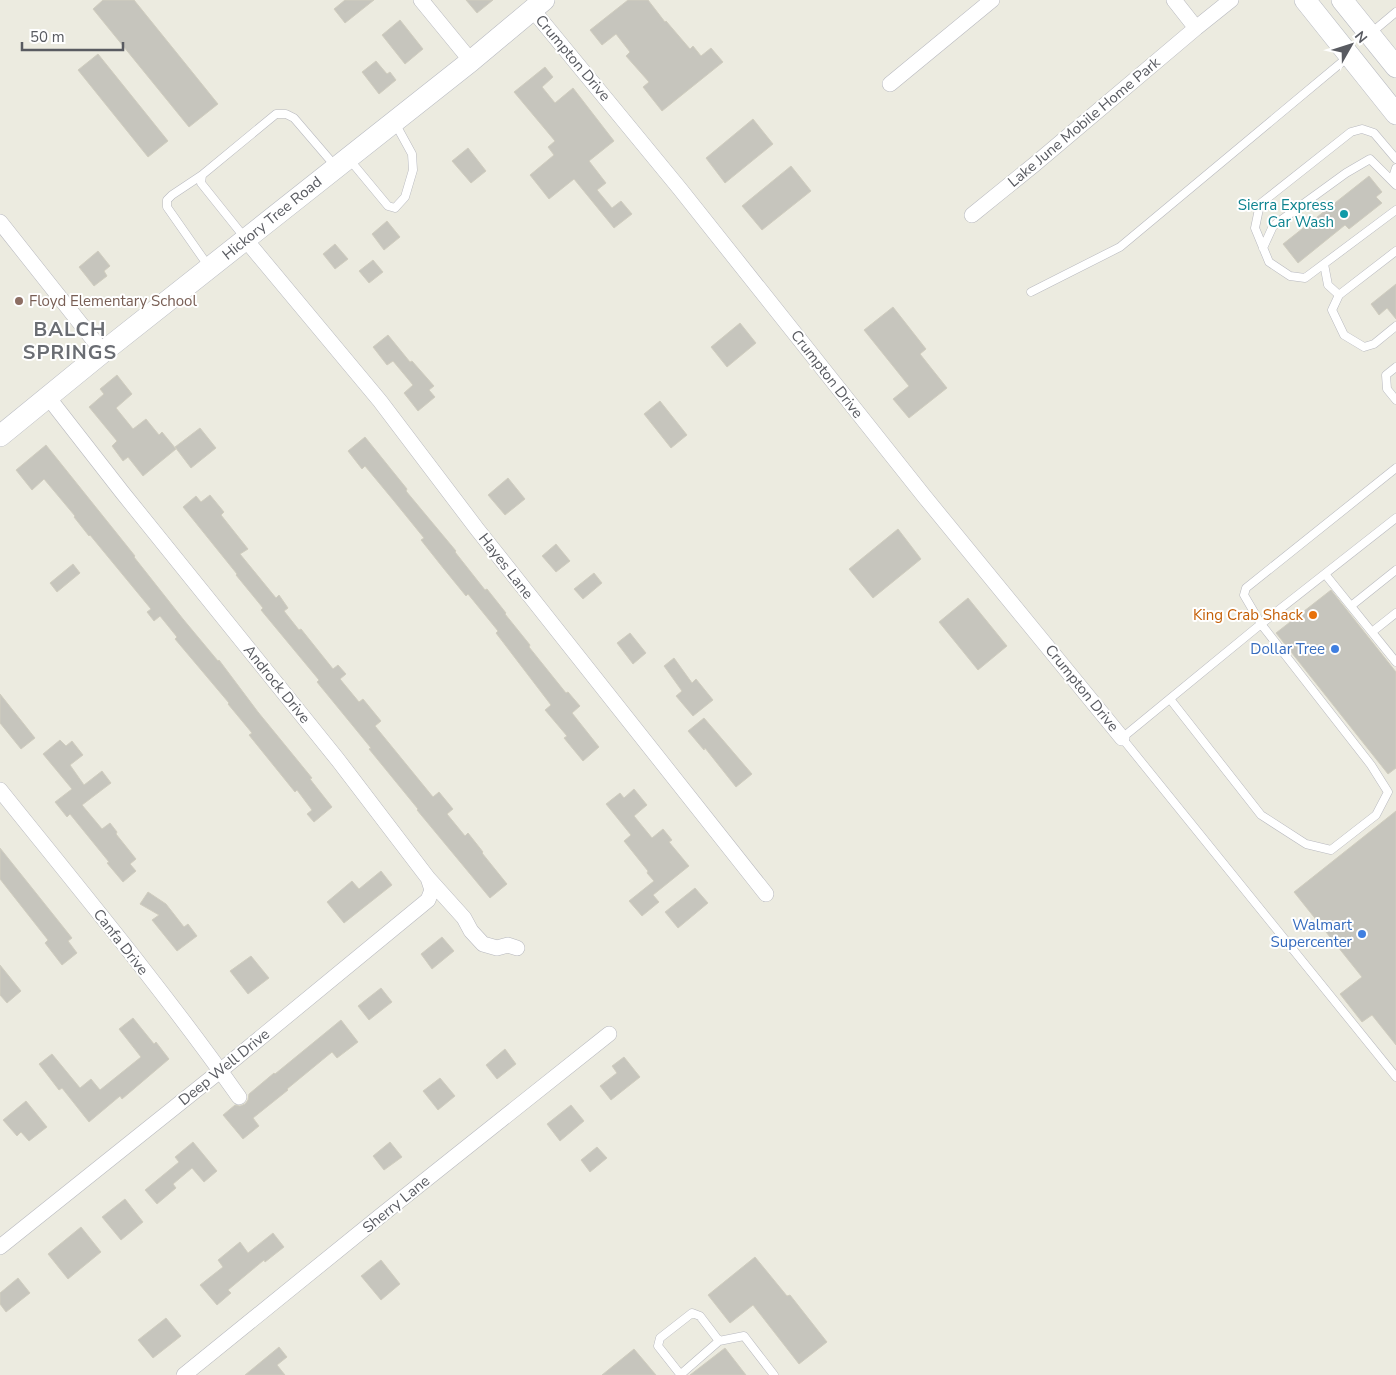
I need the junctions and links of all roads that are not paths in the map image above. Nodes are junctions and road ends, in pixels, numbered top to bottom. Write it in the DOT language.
graph roads {
  1 [pos="421,0"];
  2 [pos="992,0"];
  3 [pos="1174,0"];
  4 [pos="1231,0"];
  5 [pos="1305,0"];
  6 [pos="1342,0"];
  7 [pos="538,5"];
  8 [pos="1396,12"];
  9 [pos="1196,28"];
  10 [pos="1369,34"];
  11 [pos="1349,56"];
  12 [pos="471,61"];
  13 [pos="1396,68"];
  14 [pos="890,84"];
  15 [pos="1396,114"];
  16 [pos="394,121"];
  17 [pos="1396,159"];
  18 [pos="342,162"];
  19 [pos="1396,168"];
  20 [pos="202,175"];
  21 [pos="1394,182"];
  22 [pos="1396,210"];
  23 [pos="972,216"];
  24 [pos="0,222"];
  25 [pos="246,239"];
  26 [pos="1263,248"];
  27 [pos="1396,250"];
  28 [pos="1324,264"];
  29 [pos="210,268"];
  30 [pos="1031,292"];
  31 [pos="1339,295"];
  32 [pos="1396,326"];
  33 [pos="103,352"];
  34 [pos="1396,367"];
  35 [pos="48,397"];
  36 [pos="1396,400"];
  37 [pos="0,436"];
  38 [pos="1396,468"];
  39 [pos="1396,518"];
  40 [pos="1396,570"];
  41 [pos="1325,574"];
  42 [pos="1350,606"];
  43 [pos="1396,613"];
  44 [pos="1261,624"];
  45 [pos="1372,632"];
  46 [pos="1395,660"];
  47 [pos="1170,699"];
  48 [pos="1122,738"];
  49 [pos="0,790"];
  50 [pos="428,878"];
  51 [pos="766,894"];
  52 [pos="517,948"];
  53 [pos="609,1034"];
  54 [pos="220,1071"];
  55 [pos="1396,1076"];
  56 [pos="239,1097"];
  57 [pos="0,1247"];
  58 [pos="719,1341"];
  59 [pos="184,1375"];
  60 [pos="680,1375"];
  61 [pos="774,1375"];
  1 -- 12 [label="street"];
  2 -- 14 [label="street"];
  3 -- 9 [label="street"];
  4 -- 9 [label="street, Lake June Mobile Home Park"];
  5 -- 11 [label="street"];
  6 -- 10 [label="street"];
  7 -- 12 [label="street, Hickory Tree Road"];
  7 -- 48 [label="street, Crumpton Drive"];
  8 -- 10 [label="lane"];
  9 -- 23 [label="street, Lake June Mobile Home Park"];
  10 -- 13 [label="street"];
  11 -- 15 [label="street"];
  11 -- 30 [label="lane"];
  12 -- 16 [label="street, Hickory Tree Road"];
  16 -- 18 [label="street, Hickory Tree Road"];
  16 -- 18 [label="lane"];
  17 -- 26 [label="lane"];
  18 -- 20 [label="lane"];
  18 -- 25 [label="street, Hickory Tree Road"];
  19 -- 21 [label="lane"];
  20 -- 25 [label="lane"];
  20 -- 29 [label="lane"];
  21 -- 26 [label="lane"];
  22 -- 28 [label="lane"];
  24 -- 33 [label="street"];
  25 -- 29 [label="street, Hickory Tree Road"];
  25 -- 51 [label="street, Hayes Lane"];
  26 -- 28 [label="lane"];
  27 -- 31 [label="lane"];
  28 -- 31 [label="lane"];
  29 -- 33 [label="street, Hickory Tree Road"];
  31 -- 32 [label="lane"];
  33 -- 35 [label="street, Hickory Tree Road"];
  34 -- 36 [label="lane"];
  35 -- 37 [label="street, Hickory Tree Road"];
  35 -- 50 [label="street, Androck Drive"];
  38 -- 44 [label="lane"];
  39 -- 41 [label="lane"];
  40 -- 42 [label="lane"];
  41 -- 42 [label="lane"];
  41 -- 44 [label="lane"];
  42 -- 45 [label="lane"];
  43 -- 45 [label="lane"];
  44 -- 47 [label="lane"];
  44 -- 47 [label="lane"];
  45 -- 46 [label="lane"];
  47 -- 48 [label="lane"];
  48 -- 55 [label="lane"];
  49 -- 54 [label="street, Canfa Drive"];
  50 -- 52 [label="street, Androck Drive"];
  50 -- 54 [label="street, Deep Well Drive"];
  53 -- 59 [label="street, Sherry Lane"];
  54 -- 56 [label="street, Canfa Drive"];
  54 -- 57 [label="street, Deep Well Drive"];
  58 -- 60 [label="lane"];
  58 -- 60 [label="lane"];
  58 -- 61 [label="lane"];
}
